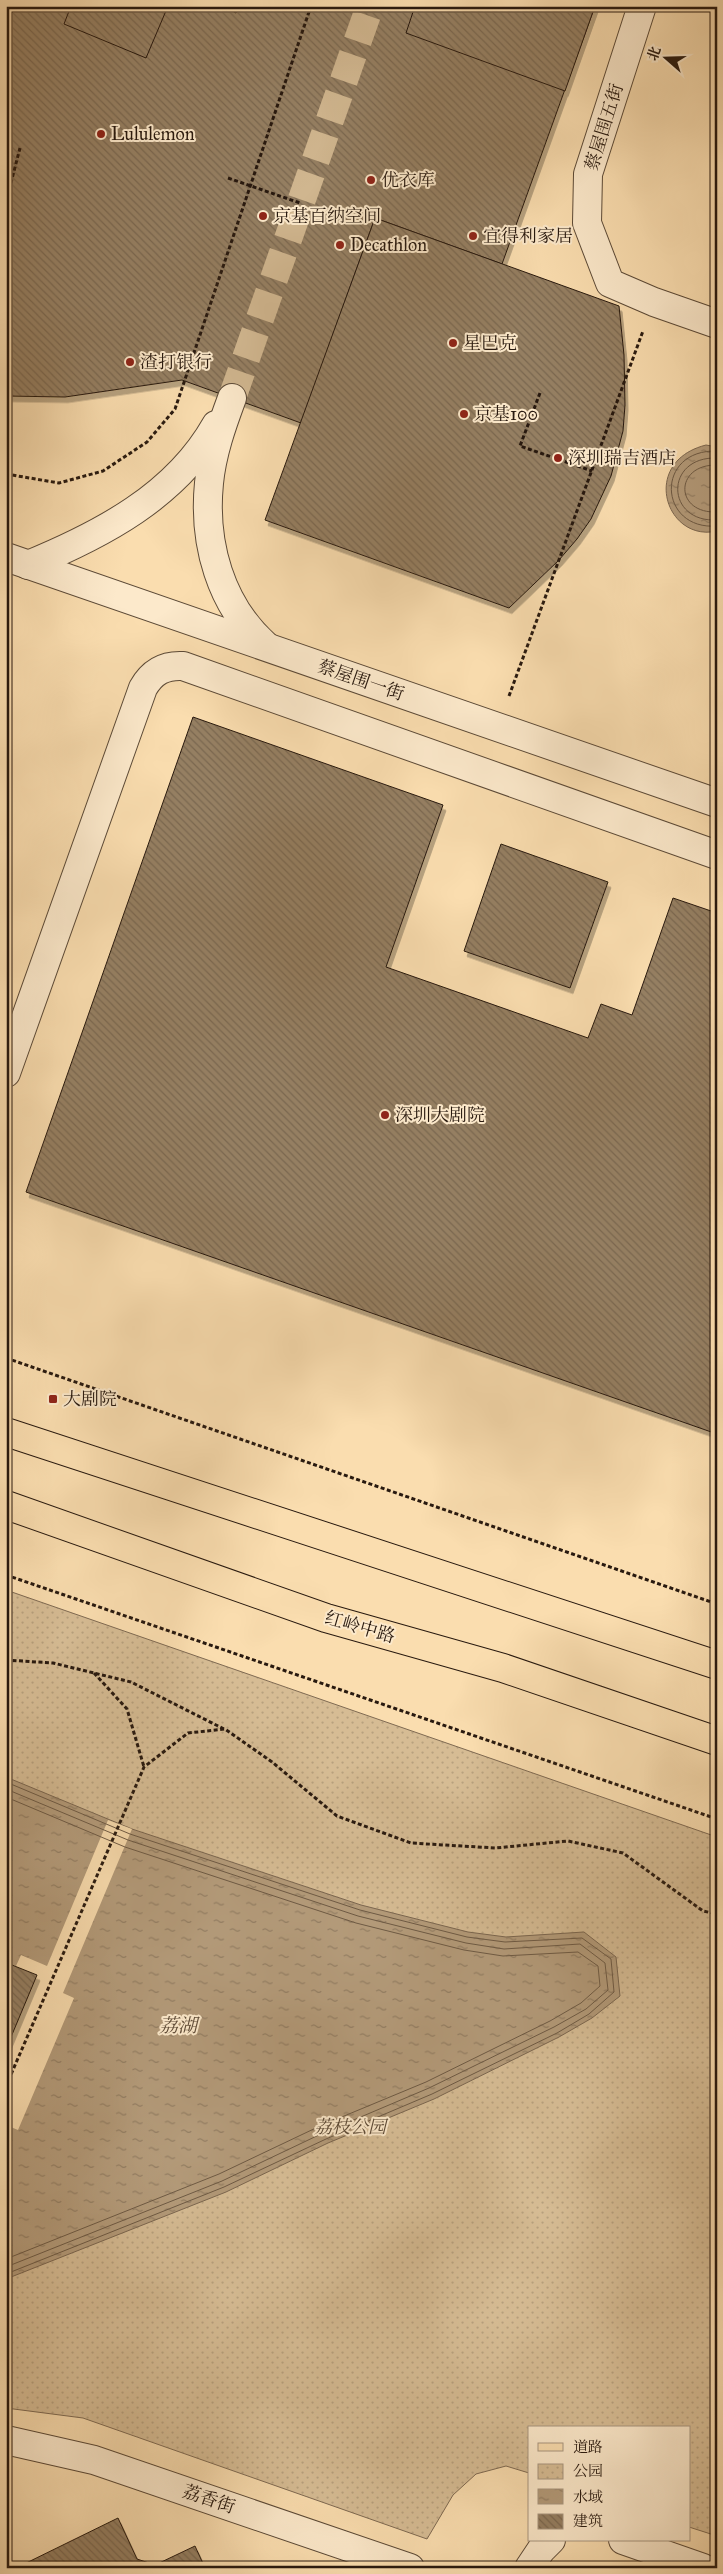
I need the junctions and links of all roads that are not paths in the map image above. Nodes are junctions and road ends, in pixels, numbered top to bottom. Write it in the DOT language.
graph roads {
  1 [pos="642,6"];
  2 [pos="717,324"];
  3 [pos="13,564"];
  4 [pos="269,648"];
  5 [pos="715,796"];
  6 [pos="717,855"];
  7 [pos="6,1073"];
  8 [pos="6,1432"];
  9 [pos="6,1505"];
  10 [pos="717,1665"];
  11 [pos="717,1742"];
  12 [pos="6,2440"];
  13 [pos="549,2542"];
  14 [pos="629,2542"];
  15 [pos="410,2568"];
  16 [pos="529,2568"];
  17 [pos="703,2568"];
  1 -- 2 [label="street, 蔡屋围五街"];
  3 -- 4 [label="street, 蔡屋围一街"];
  3 -- 4 [label="street"];
  4 -- 5 [label="street, 蔡屋围一街"];
  6 -- 7 [label="street"];
  8 -- 10 [label="main road"];
  9 -- 11 [label="main road, 红岭中路"];
  12 -- 15 [label="street, 荔香街"];
  13 -- 16 [label="street"];
  14 -- 17 [label="street"];
}
